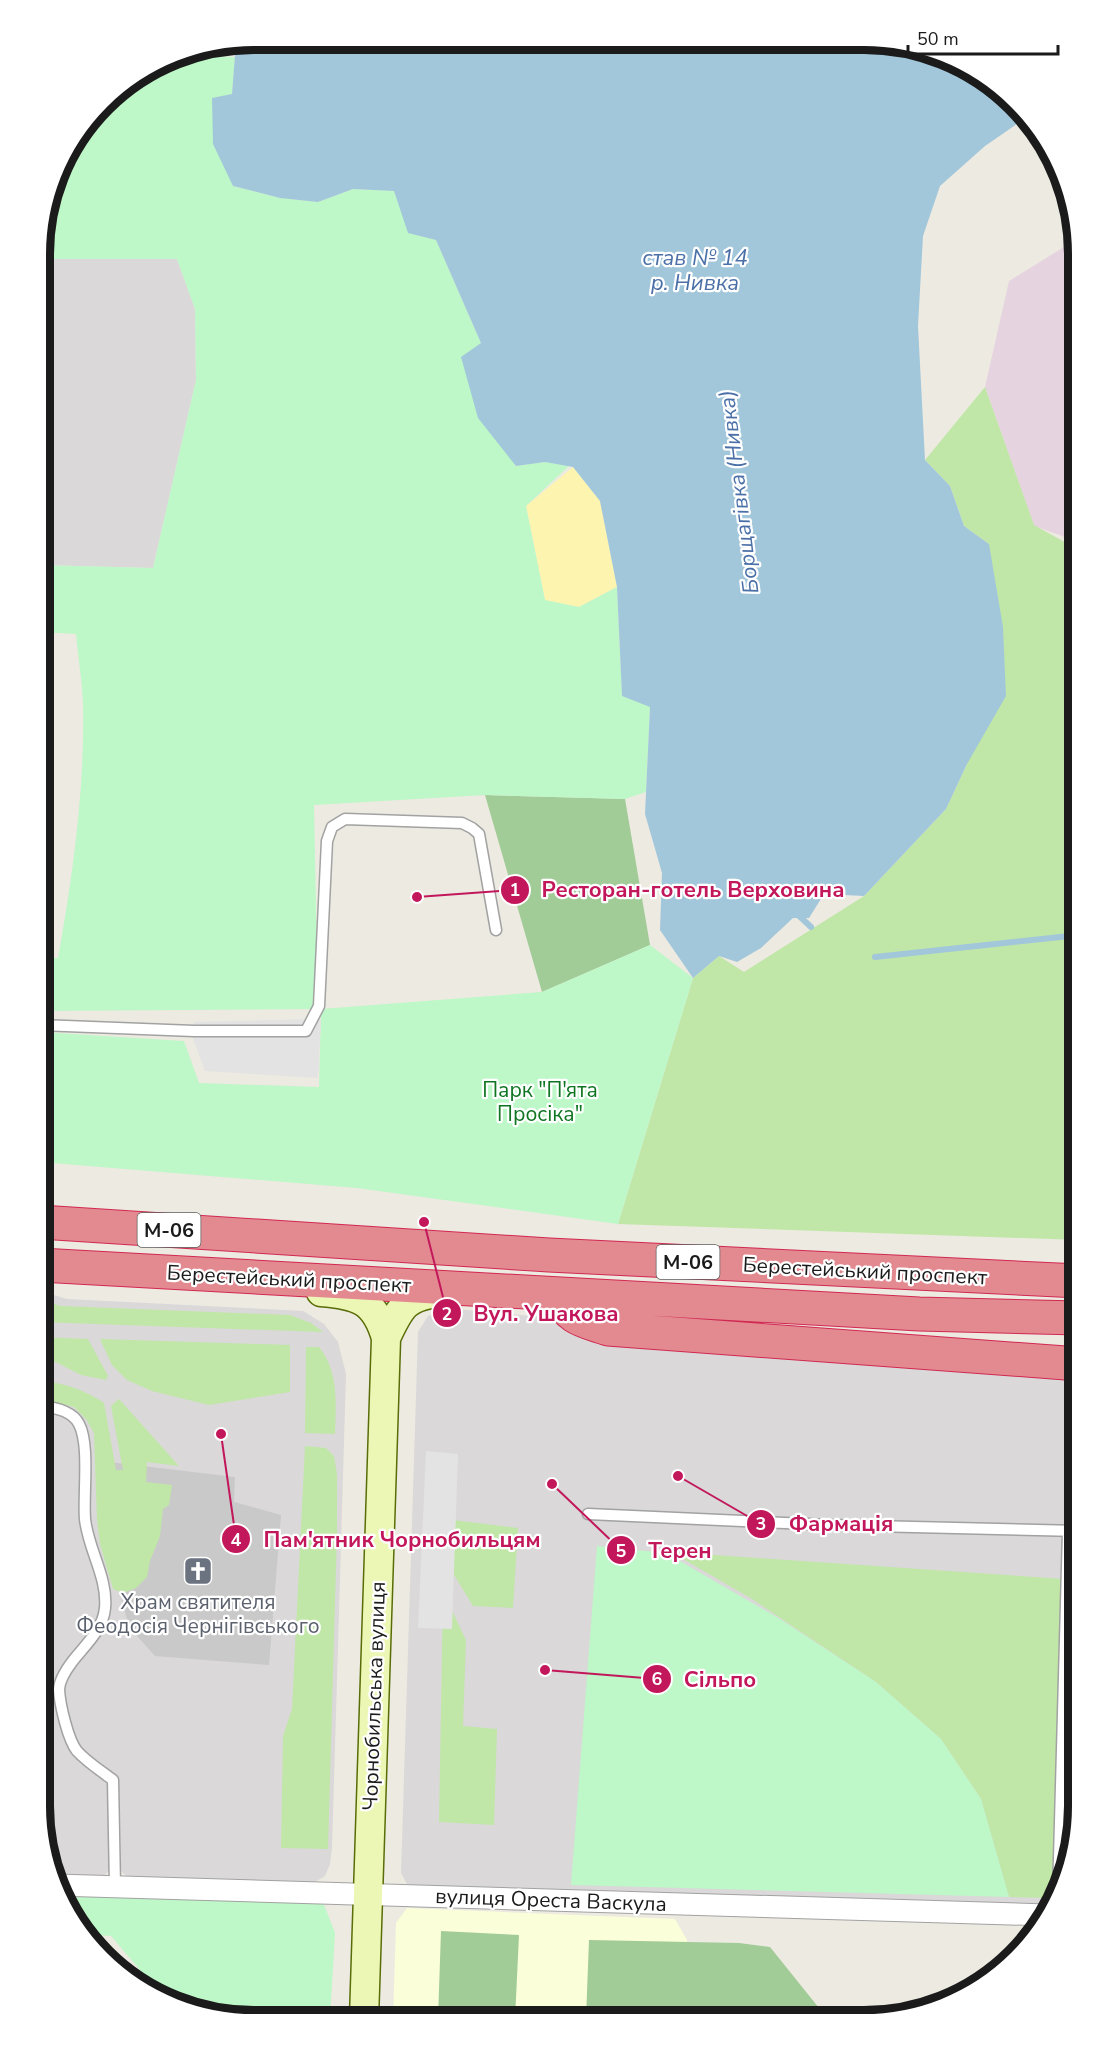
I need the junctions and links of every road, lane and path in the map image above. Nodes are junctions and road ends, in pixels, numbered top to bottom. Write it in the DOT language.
graph roads {
  1 [pos="496,930"];
  2 [pos="50,1025"];
  3 [pos="50,1223"];
  4 [pos="50,1266"];
  5 [pos="50,1273"];
  6 [pos="1068,1280"];
  7 [pos="464,1290"];
  8 [pos="559,1295"];
  9 [pos="1068,1318"];
  10 [pos="386,1338"];
  11 [pos="1068,1363"];
  12 [pos="50,1407"];
  13 [pos="588,1514"];
  14 [pos="1068,1531"];
  15 [pos="1068,1668"];
  16 [pos="1059,1866"];
  17 [pos="66,1885"];
  18 [pos="115,1887"];
  19 [pos="368,1895"];
  20 [pos="1036,1915"];
  21 [pos="364,2010"];
  1 -- 2 [label="lane"];
  3 -- 6 [label="highway, Берестейський проспект / М-06"];
  4 -- 7 [label="highway, Берестейський проспект / М-06"];
  5 -- 10 [label="main road, Чорнобильська вулиця"];
  7 -- 8 [label="highway, Берестейський проспект / М-06"];
  7 -- 10 [label="main road, Чорнобильська вулиця"];
  8 -- 9 [label="highway, Берестейський проспект / М-06"];
  8 -- 11 [label="highway"];
  10 -- 19 [label="main road, Чорнобильська вулиця"];
  12 -- 18 [label="lane"];
  13 -- 14 [label="lane"];
  15 -- 16 [label="lane"];
  17 -- 18 [label="street, вулиця Ореста Васкула"];
  18 -- 19 [label="street, вулиця Ореста Васкула"];
  19 -- 20 [label="street, вулиця Ореста Васкула"];
  19 -- 21 [label="main road, Чорнобильська вулиця"];
}
